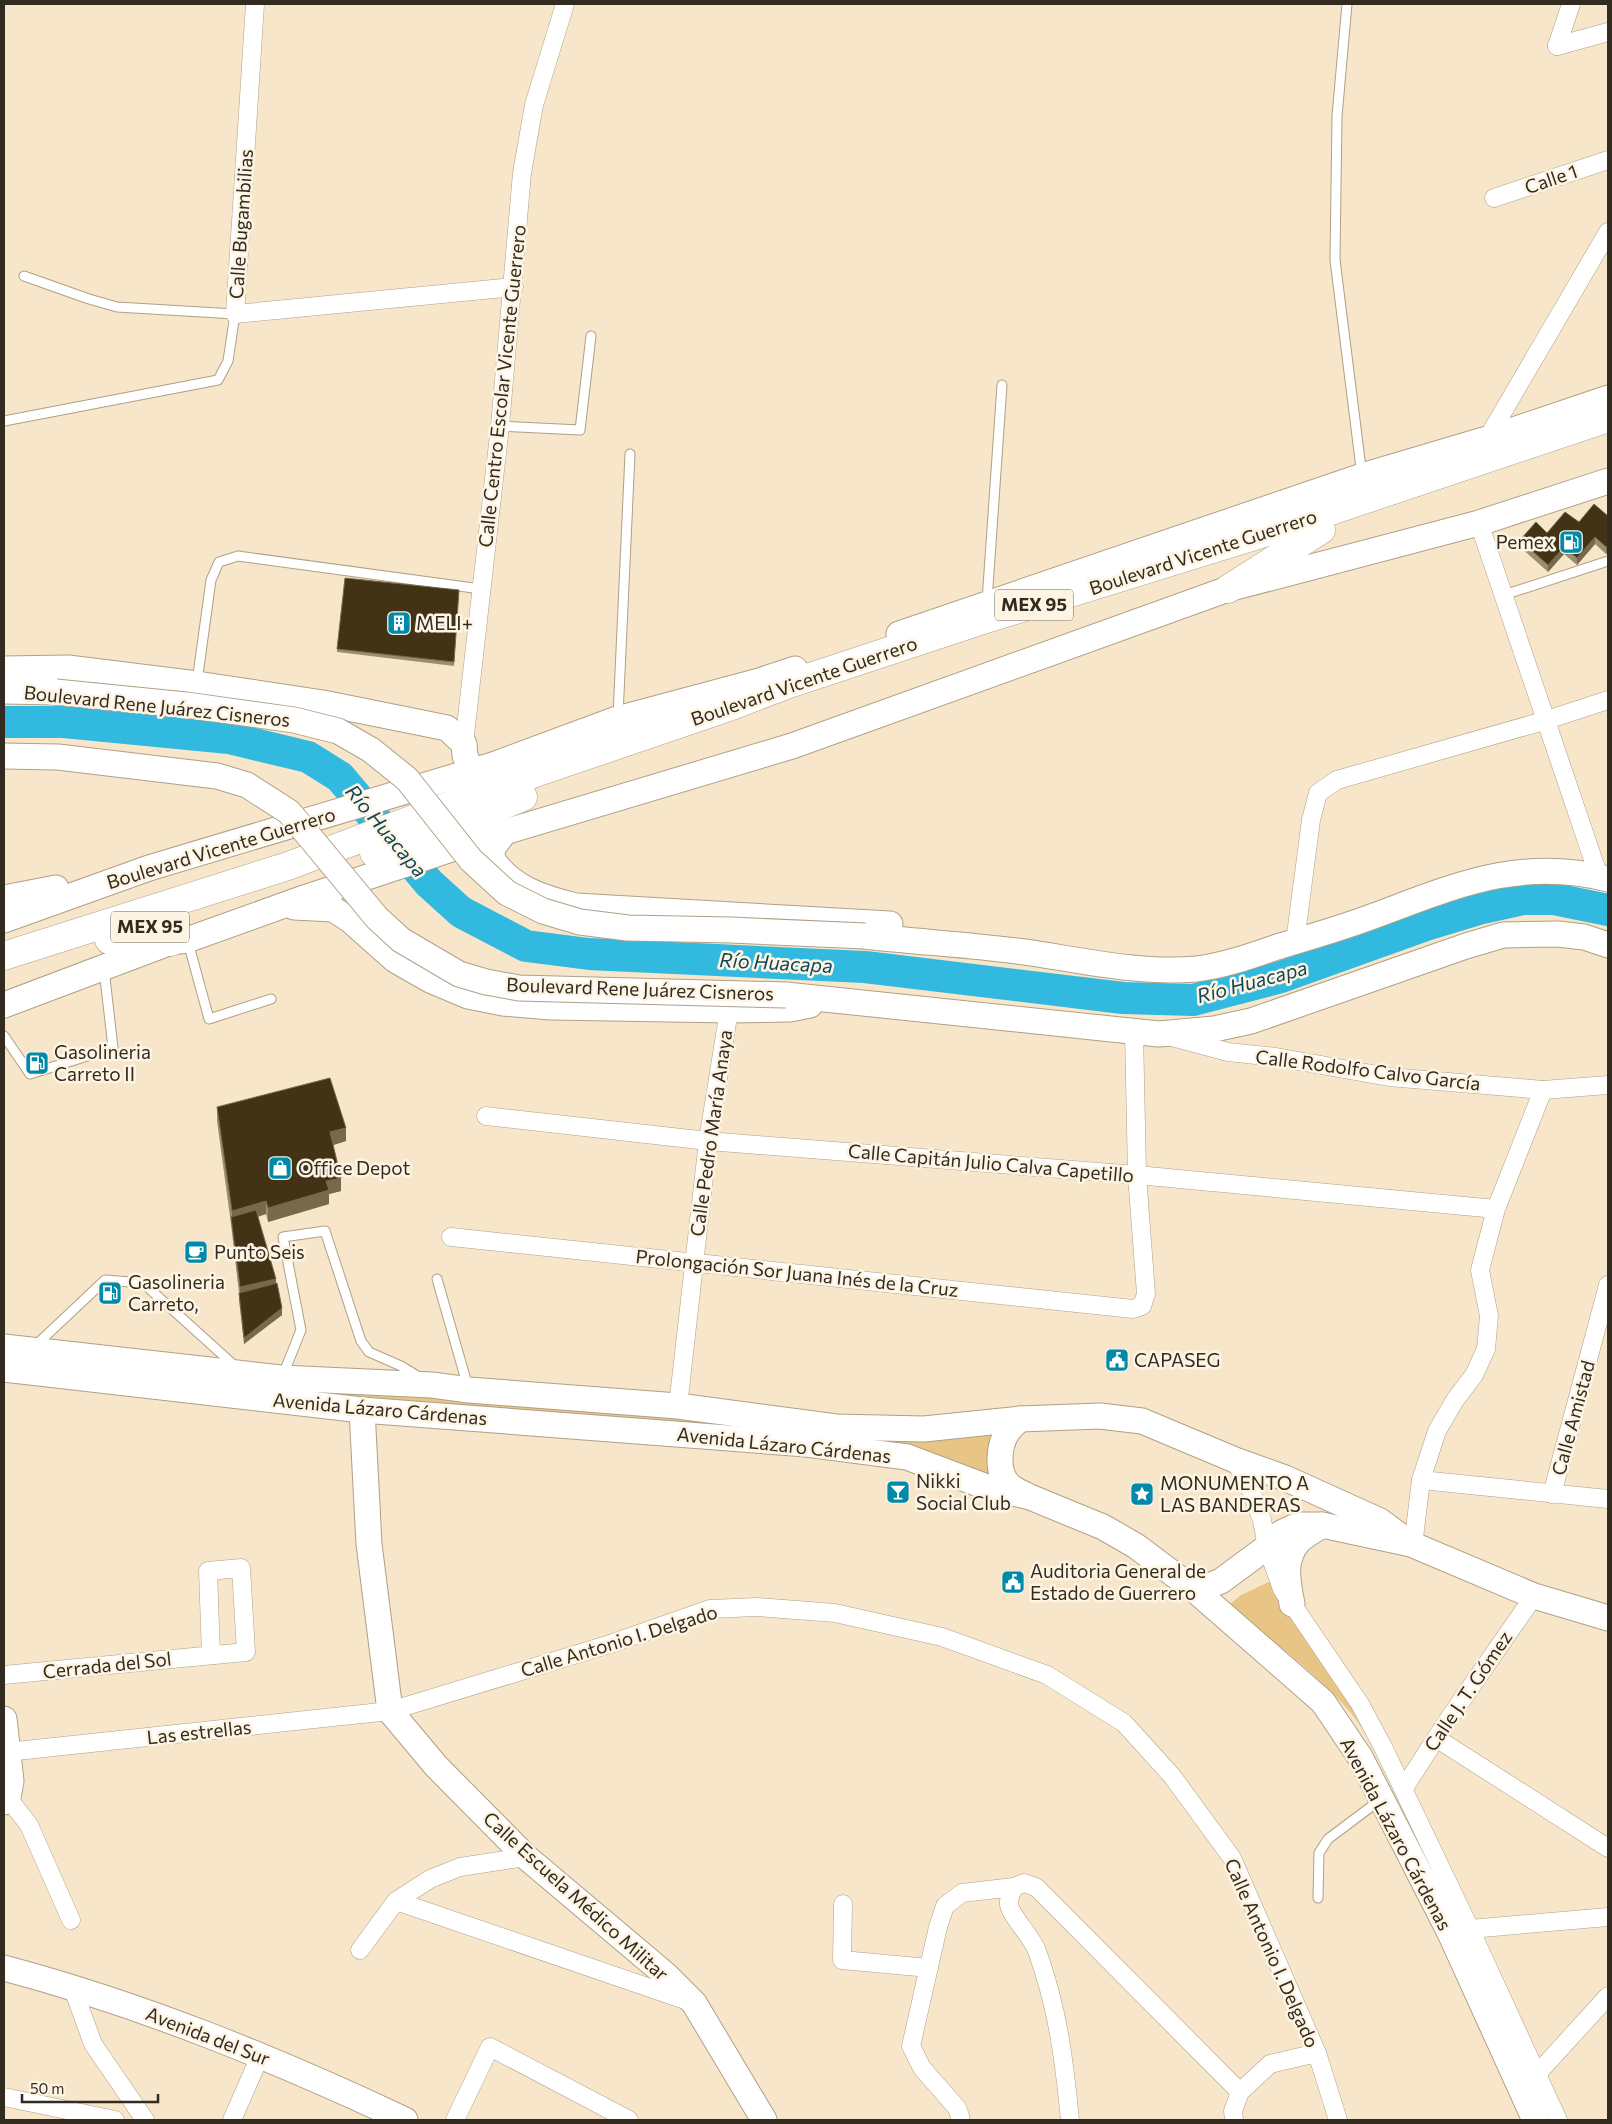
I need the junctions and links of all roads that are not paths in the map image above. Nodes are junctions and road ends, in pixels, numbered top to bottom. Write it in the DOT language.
graph roads {
  1 [pos="255,4"];
  2 [pos="565,4"];
  3 [pos="1347,4"];
  4 [pos="1571,4"];
  5 [pos="1608,32"];
  6 [pos="1608,160"];
  7 [pos="1494,198"];
  8 [pos="1608,232"];
  9 [pos="24,276"];
  10 [pos="514,287"];
  11 [pos="235,314"];
  12 [pos="591,336"];
  13 [pos="1002,385"];
  14 [pos="1608,398"];
  15 [pos="1608,418"];
  16 [pos="4,421"];
  17 [pos="500,426"];
  18 [pos="1608,436"];
  19 [pos="1487,439"];
  20 [pos="630,454"];
  21 [pos="1362,476"];
  22 [pos="1608,480"];
  23 [pos="1479,523"];
  24 [pos="1321,530"];
  25 [pos="1608,561"];
  26 [pos="481,589"];
  27 [pos="1228,590"];
  28 [pos="1504,594"];
  29 [pos="987,604"];
  30 [pos="831,657"];
  31 [pos="4,669"];
  32 [pos="197,684"];
  33 [pos="789,684"];
  34 [pos="4,691"];
  35 [pos="1608,700"];
  36 [pos="618,719"];
  37 [pos="1547,720"];
  38 [pos="464,744"];
  39 [pos="4,756"];
  40 [pos="472,771"];
  41 [pos="481,822"];
  42 [pos="149,868"];
  43 [pos="1603,878"];
  44 [pos="296,882"];
  45 [pos="4,898"];
  46 [pos="278,908"];
  47 [pos="4,920"];
  48 [pos="109,940"];
  49 [pos="179,941"];
  50 [pos="1295,942"];
  51 [pos="1608,945"];
  52 [pos="1005,950"];
  53 [pos="4,956"];
  54 [pos="104,967"];
  55 [pos="4,973"];
  56 [pos="271,999"];
  57 [pos="833,1000"];
  58 [pos="4,1005"];
  59 [pos="729,1010"];
  60 [pos="1134,1032"];
  61 [pos="1159,1034"];
  62 [pos="4,1036"];
  63 [pos="1608,1085"];
  64 [pos="1543,1090"];
  65 [pos="486,1116"];
  66 [pos="708,1141"];
  67 [pos="1137,1175"];
  68 [pos="1496,1209"];
  69 [pos="451,1237"];
  70 [pos="693,1262"];
  71 [pos="437,1279"];
  72 [pos="1607,1293"];
  73 [pos="4,1347"];
  74 [pos="30,1350"];
  75 [pos="4,1369"];
  76 [pos="244,1374"];
  77 [pos="281,1378"];
  78 [pos="432,1385"];
  79 [pos="469,1390"];
  80 [pos="678,1406"];
  81 [pos="362,1410"];
  82 [pos="1020,1419"];
  83 [pos="1235,1460"];
  84 [pos="1421,1480"];
  85 [pos="1552,1494"];
  86 [pos="1030,1497"];
  87 [pos="1608,1499"];
  88 [pos="1322,1525"];
  89 [pos="1412,1545"];
  90 [pos="1267,1547"];
  91 [pos="1196,1591"];
  92 [pos="1534,1596"];
  93 [pos="1292,1604"];
  94 [pos="1608,1618"];
  95 [pos="211,1654"];
  96 [pos="4,1674"];
  97 [pos="390,1711"];
  98 [pos="4,1719"];
  99 [pos="1436,1738"];
  100 [pos="7,1752"];
  101 [pos="1404,1788"];
  102 [pos="6,1800"];
  103 [pos="1381,1800"];
  104 [pos="1608,1848"];
  105 [pos="526,1856"];
  106 [pos="1014,1886"];
  107 [pos="1318,1898"];
  108 [pos="396,1900"];
  109 [pos="843,1904"];
  110 [pos="1608,1917"];
  111 [pos="71,1920"];
  112 [pos="1470,1929"];
  113 [pos="360,1950"];
  114 [pos="4,1968"];
  115 [pos="929,1968"];
  116 [pos="72,1986"];
  117 [pos="1608,1996"];
  118 [pos="694,2003"];
  119 [pos="1317,2053"];
  120 [pos="260,2056"];
  121 [pos="1537,2074"];
  122 [pos="1240,2092"];
  123 [pos="4,2097"];
  124 [pos="115,2120"];
  125 [pos="144,2120"];
  126 [pos="232,2120"];
  127 [pos="405,2120"];
  128 [pos="455,2120"];
  129 [pos="629,2120"];
  130 [pos="764,2120"];
  131 [pos="960,2120"];
  132 [pos="1070,2120"];
  133 [pos="1234,2120"];
  134 [pos="1338,2120"];
  135 [pos="1535,2120"];
  136 [pos="1558,2120"];
  1 -- 11 [label="street, Calle Bugambilias"];
  2 -- 10 [label="street, Calle Centro Escolar Vicente Guerrero"];
  3 -- 21 [label="lane"];
  4 -- 5 [label="street"];
  6 -- 7 [label="street, Calle 1"];
  8 -- 19 [label="street"];
  9 -- 11 [label="lane"];
  10 -- 11 [label="street, Calle Bugambilias"];
  10 -- 17 [label="street, Calle Centro Escolar Vicente Guerrero"];
  11 -- 16 [label="lane"];
  12 -- 17 [label="lane"];
  13 -- 29 [label="lane"];
  14 -- 19 [label="main road, Boulevard Vicente Guerrero"];
  15 -- 33 [label="highway, Boulevard Vicente Guerrero / MEX 95"];
  17 -- 26 [label="street, Calle Centro Escolar Vicente Guerrero"];
  18 -- 24 [label="highway, Boulevard Vicente Guerrero / MEX 95"];
  19 -- 21 [label="main road, Boulevard Vicente Guerrero"];
  20 -- 36 [label="lane"];
  21 -- 29 [label="main road, Boulevard Vicente Guerrero"];
  22 -- 23 [label="main road, Boulevard Vicente Guerrero"];
  23 -- 27 [label="main road, Boulevard Vicente Guerrero"];
  23 -- 28 [label="street"];
  24 -- 27 [label="highway"];
  24 -- 41 [label="highway, Boulevard Vicente Guerrero / MEX 95"];
  25 -- 28 [label="lane"];
  26 -- 32 [label="lane"];
  26 -- 38 [label="street, Calle Centro Escolar Vicente Guerrero"];
  27 -- 41 [label="main road, Boulevard Vicente Guerrero"];
  28 -- 37 [label="street"];
  29 -- 30 [label="main road, Boulevard Vicente Guerrero"];
  30 -- 33 [label="highway"];
  30 -- 36 [label="main road, Boulevard Vicente Guerrero"];
  31 -- 32 [label="main road"];
  32 -- 38 [label="main road"];
  33 -- 41 [label="highway, Boulevard Vicente Guerrero / MEX 95"];
  34 -- 52 [label="main road, Boulevard Rene Juárez Cisneros, bridge"];
  35 -- 37 [label="street"];
  36 -- 40 [label="main road, Boulevard Vicente Guerrero"];
  37 -- 43 [label="street"];
  37 -- 50 [label="street"];
  38 -- 40 [label="main road, Calle Centro Escolar Vicente Guerrero"];
  39 -- 57 [label="main road, Boulevard Rene Juárez Cisneros, bridge"];
  40 -- 42 [label="main road, Boulevard Vicente Guerrero, bridge"];
  41 -- 44 [label="highway, Boulevard Vicente Guerrero / MEX 95, bridge"];
  41 -- 44 [label="main road, Boulevard Vicente Guerrero, bridge"];
  41 -- 52 [label="main road"];
  42 -- 45 [label="main road"];
  42 -- 47 [label="main road, Boulevard Vicente Guerrero"];
  43 -- 50 [label="main road"];
  44 -- 46 [label="main road, Boulevard Vicente Guerrero"];
  44 -- 48 [label="highway, Boulevard Vicente Guerrero / MEX 95"];
  44 -- 53 [label="highway, Boulevard Vicente Guerrero / MEX 95"];
  46 -- 49 [label="main road, Boulevard Vicente Guerrero"];
  46 -- 59 [label="main road"];
  48 -- 49 [label="highway"];
  48 -- 55 [label="highway, Boulevard Vicente Guerrero / MEX 95"];
  49 -- 54 [label="main road, Boulevard Vicente Guerrero"];
  49 -- 56 [label="lane"];
  50 -- 52 [label="main road"];
  51 -- 61 [label="main road, Boulevard Rene Juárez Cisneros"];
  54 -- 58 [label="main road, Boulevard Vicente Guerrero"];
  54 -- 62 [label="lane"];
  57 -- 59 [label="main road"];
  57 -- 60 [label="main road, Boulevard Rene Juárez Cisneros"];
  59 -- 66 [label="street, Calle Pedro María Anaya"];
  60 -- 61 [label="main road, Boulevard Rene Juárez Cisneros"];
  60 -- 67 [label="street"];
  61 -- 64 [label="street, Calle Rodolfo Calvo García"];
  63 -- 64 [label="street, Calle Rodolfo Calvo García"];
  64 -- 68 [label="street"];
  65 -- 66 [label="street, Calle Capitán Julio Calva Capetillo"];
  66 -- 67 [label="street, Calle Capitán Julio Calva Capetillo"];
  66 -- 70 [label="street, Calle Pedro María Anaya"];
  67 -- 68 [label="street, Calle Capitán Julio Calva Capetillo"];
  67 -- 70 [label="street, Prolongación Sor Juana Inés de la Cruz"];
  68 -- 84 [label="street"];
  69 -- 70 [label="street, Prolongación Sor Juana Inés de la Cruz"];
  70 -- 80 [label="street, Calle Pedro María Anaya"];
  71 -- 79 [label="lane"];
  72 -- 85 [label="street, Calle Amistad"];
  73 -- 74 [label="main road, Avenida Lázaro Cárdenas"];
  74 -- 76 [label="main road, Avenida Lázaro Cárdenas"];
  74 -- 76 [label="lane"];
  75 -- 81 [label="main road, Avenida Lázaro Cárdenas"];
  76 -- 77 [label="main road, Avenida Lázaro Cárdenas"];
  77 -- 78 [label="main road, Avenida Lázaro Cárdenas"];
  77 -- 78 [label="lane"];
  78 -- 79 [label="main road, Avenida Lázaro Cárdenas"];
  79 -- 80 [label="main road, Avenida Lázaro Cárdenas"];
  80 -- 82 [label="main road, Avenida Lázaro Cárdenas"];
  81 -- 86 [label="main road, Avenida Lázaro Cárdenas"];
  81 -- 97 [label="main road"];
  82 -- 83 [label="main road, Avenida Lázaro Cárdenas"];
  82 -- 86 [label="main road"];
  83 -- 89 [label="main road, Avenida Lázaro Cárdenas"];
  83 -- 90 [label="street, Avenida Lázaro Cárdenas"];
  84 -- 85 [label="street"];
  84 -- 89 [label="street"];
  85 -- 87 [label="street"];
  86 -- 91 [label="main road, Avenida Lázaro Cárdenas"];
  88 -- 89 [label="main road"];
  88 -- 90 [label="main road"];
  88 -- 93 [label="main road"];
  89 -- 92 [label="main road"];
  90 -- 91 [label="main road"];
  90 -- 93 [label="street, Avenida Lázaro Cárdenas"];
  91 -- 103 [label="main road, Avenida Lázaro Cárdenas"];
  92 -- 94 [label="main road"];
  92 -- 99 [label="street, Calle J. T. Gómez"];
  93 -- 101 [label="street, Avenida Lázaro Cárdenas"];
  95 -- 95 [label="street, Cerrada del Sol"];
  95 -- 96 [label="street, Cerrada del Sol"];
  97 -- 100 [label="street, Las estrellas"];
  97 -- 105 [label="main road, Calle Escuela Médico Militar"];
  97 -- 119 [label="street, Calle Antonio I. Delgado"];
  98 -- 100 [label="main road"];
  99 -- 101 [label="street, Calle J. T. Gómez"];
  99 -- 104 [label="street"];
  100 -- 102 [label="main road"];
  101 -- 112 [label="street, Avenida Lázaro Cárdenas"];
  102 -- 111 [label="street"];
  103 -- 107 [label="lane"];
  103 -- 135 [label="main road, Avenida Lázaro Cárdenas"];
  105 -- 108 [label="street"];
  105 -- 118 [label="main road, Calle Escuela Médico Militar"];
  106 -- 115 [label="street"];
  106 -- 122 [label="street"];
  106 -- 132 [label="street"];
  108 -- 113 [label="street"];
  108 -- 118 [label="street"];
  109 -- 115 [label="street"];
  110 -- 112 [label="street"];
  112 -- 121 [label="street, Avenida Lázaro Cárdenas"];
  114 -- 116 [label="main road, Avenida del Sur"];
  115 -- 131 [label="street"];
  116 -- 120 [label="main road, Avenida del Sur"];
  116 -- 125 [label="street"];
  117 -- 121 [label="street"];
  118 -- 130 [label="main road, Calle Escuela Médico Militar"];
  119 -- 122 [label="street"];
  119 -- 134 [label="street, Calle Antonio I. Delgado"];
  120 -- 126 [label="street"];
  120 -- 127 [label="main road, Avenida del Sur"];
  121 -- 136 [label="street, Avenida Lázaro Cárdenas"];
  122 -- 133 [label="street"];
  123 -- 124 [label="street"];
  128 -- 129 [label="street"];
}
